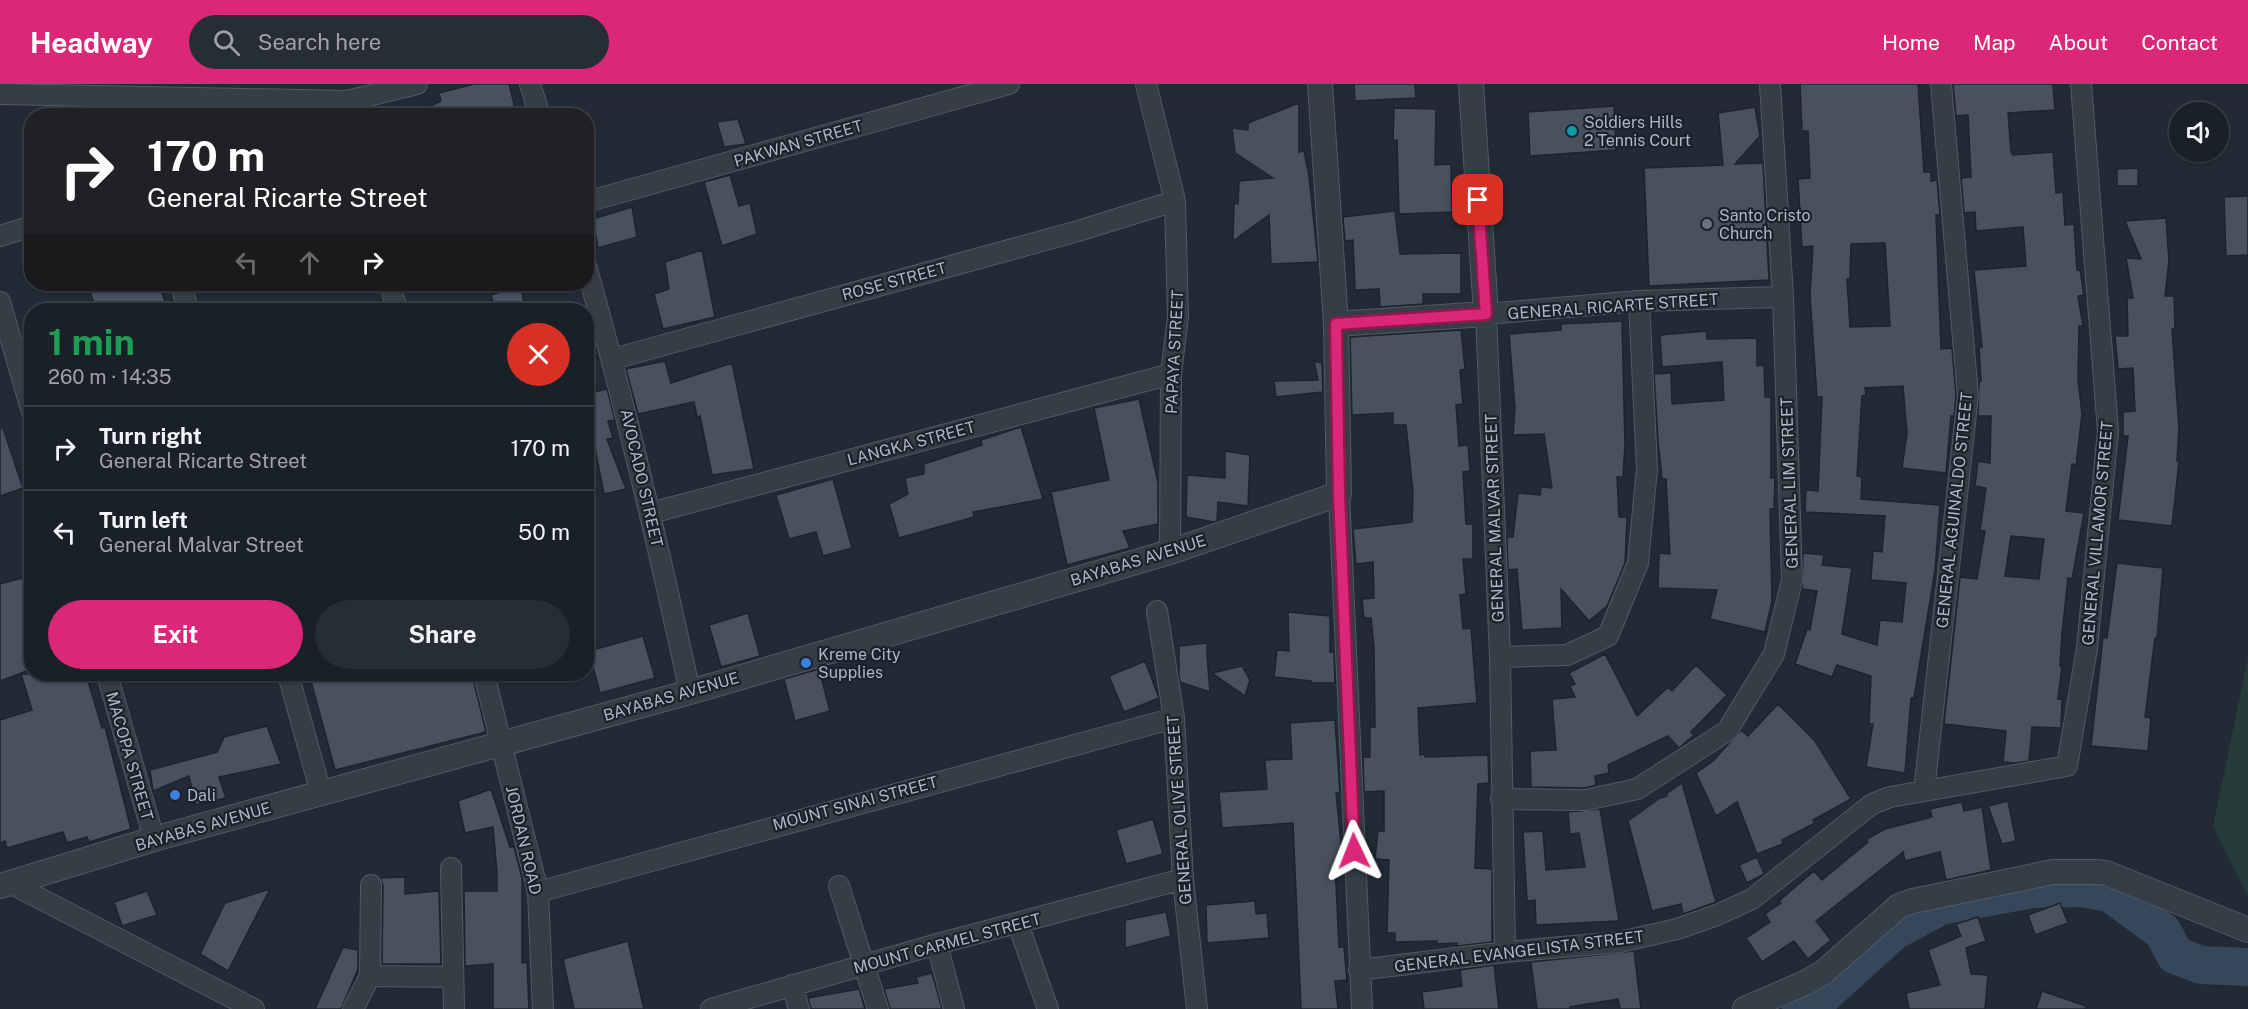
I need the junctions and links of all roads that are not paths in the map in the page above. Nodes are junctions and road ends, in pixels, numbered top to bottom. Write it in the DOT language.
graph roads {
  1 [pos="417,84"];
  2 [pos="530,84"];
  3 [pos="1009,84"];
  4 [pos="1146,84"];
  5 [pos="1320,84"];
  6 [pos="1471,84"];
  7 [pos="1770,84"];
  8 [pos="1941,84"];
  9 [pos="2081,84"];
  10 [pos="0,94"];
  11 [pos="132,106"];
  12 [pos="348,108"];
  13 [pos="538,108"];
  14 [pos="594,200"];
  15 [pos="1175,201"];
  16 [pos="24,228"];
  17 [pos="0,236"];
  18 [pos="593,291"];
  19 [pos="1783,297"];
  20 [pos="1638,301"];
  21 [pos="0,302"];
  22 [pos="1486,314"];
  23 [pos="1336,324"];
  24 [pos="613,359"];
  25 [pos="1170,374"];
  26 [pos="24,384"];
  27 [pos="1339,494"];
  28 [pos="651,513"];
  29 [pos="1170,552"];
  30 [pos="1157,612"];
  31 [pos="1500,657"];
  32 [pos="108,681"];
  33 [pos="290,681"];
  34 [pos="486,681"];
  35 [pos="690,692"];
  36 [pos="1174,718"];
  37 [pos="501,744"];
  38 [pos="2067,766"];
  39 [pos="1924,791"];
  40 [pos="321,793"];
  41 [pos="1501,800"];
  42 [pos="154,839"];
  43 [pos="451,868"];
  44 [pos="1184,879"];
  45 [pos="5,884"];
  46 [pos="370,885"];
  47 [pos="839,886"];
  48 [pos="538,891"];
  49 [pos="1018,924"];
  50 [pos="2248,930"];
  51 [pos="937,944"];
  52 [pos="1505,952"];
  53 [pos="866,965"];
  54 [pos="1359,970"];
  55 [pos="370,976"];
  56 [pos="453,978"];
  57 [pos="792,985"];
  58 [pos="254,1009"];
  59 [pos="353,1009"];
  60 [pos="453,1009"];
  61 [pos="543,1009"];
  62 [pos="712,1009"];
  63 [pos="799,1009"];
  64 [pos="878,1009"];
  65 [pos="954,1009"];
  66 [pos="1048,1009"];
  67 [pos="1197,1009"];
  68 [pos="1362,1009"];
  69 [pos="1745,1009"];
  1 -- 12 [label="street"];
  2 -- 13 [label="street"];
  3 -- 14 [label="street, PAKWAN STREET"];
  4 -- 15 [label="street, PAPAYA STREET"];
  5 -- 23 [label="street"];
  6 -- 22 [label="street, GENERAL MALVAR STREET"];
  7 -- 19 [label="street, GENERAL LIM STREET"];
  8 -- 39 [label="street, GENERAL AGUINALDO STREET"];
  9 -- 38 [label="street, GENERAL VILLAMOR STREET"];
  10 -- 11 [label="street"];
  11 -- 12 [label="street"];
  15 -- 24 [label="street, ROSE STREET"];
  15 -- 25 [label="street, PAPAYA STREET"];
  16 -- 17 [label="street"];
  18 -- 24 [label="street, AVOCADO STREET"];
  19 -- 20 [label="street, GENERAL RICARTE STREET"];
  19 -- 41 [label="street, GENERAL LIM STREET"];
  20 -- 22 [label="street, GENERAL RICARTE STREET"];
  20 -- 31 [label="street"];
  21 -- 26 [label="street"];
  22 -- 23 [label="street, GENERAL RICARTE STREET"];
  22 -- 31 [label="street, GENERAL MALVAR STREET"];
  23 -- 27 [label="street"];
  24 -- 28 [label="street, AVOCADO STREET"];
  25 -- 28 [label="street, LANGKA STREET"];
  25 -- 29 [label="street, PAPAYA STREET"];
  27 -- 29 [label="street, BAYABAS AVENUE"];
  27 -- 54 [label="street"];
  28 -- 35 [label="street, AVOCADO STREET"];
  29 -- 35 [label="street, BAYABAS AVENUE"];
  30 -- 36 [label="street, GENERAL OLIVE STREET"];
  31 -- 41 [label="street, GENERAL MALVAR STREET"];
  32 -- 42 [label="street, MACOPA STREET"];
  33 -- 40 [label="street"];
  34 -- 37 [label="street, JORDAN ROAD"];
  35 -- 37 [label="street, BAYABAS AVENUE"];
  36 -- 44 [label="street, GENERAL OLIVE STREET"];
  36 -- 48 [label="street, MOUNT SINAI STREET"];
  37 -- 40 [label="street, BAYABAS AVENUE"];
  37 -- 48 [label="street, JORDAN ROAD"];
  38 -- 39 [label="street, GENERAL EVANGELISTA STREET"];
  39 -- 52 [label="street, GENERAL EVANGELISTA STREET"];
  40 -- 42 [label="street, BAYABAS AVENUE"];
  41 -- 52 [label="street, GENERAL MALVAR STREET"];
  42 -- 45 [label="street, BAYABAS AVENUE"];
  43 -- 56 [label="street"];
  44 -- 49 [label="street, MOUNT CARMEL STREET"];
  44 -- 67 [label="street, GENERAL OLIVE STREET"];
  45 -- 58 [label="street"];
  46 -- 55 [label="street"];
  47 -- 53 [label="street"];
  48 -- 61 [label="street, JORDAN ROAD"];
  49 -- 51 [label="street, MOUNT CARMEL STREET"];
  49 -- 66 [label="street"];
  50 -- 69 [label="street"];
  51 -- 53 [label="street, MOUNT CARMEL STREET"];
  51 -- 65 [label="street"];
  52 -- 54 [label="street, GENERAL EVANGELISTA STREET"];
  53 -- 57 [label="street, MOUNT CARMEL STREET"];
  53 -- 64 [label="street"];
  54 -- 68 [label="street"];
  55 -- 56 [label="street"];
  55 -- 59 [label="street"];
  56 -- 60 [label="street"];
  57 -- 62 [label="street, MOUNT CARMEL STREET"];
  57 -- 63 [label="street"];
}
